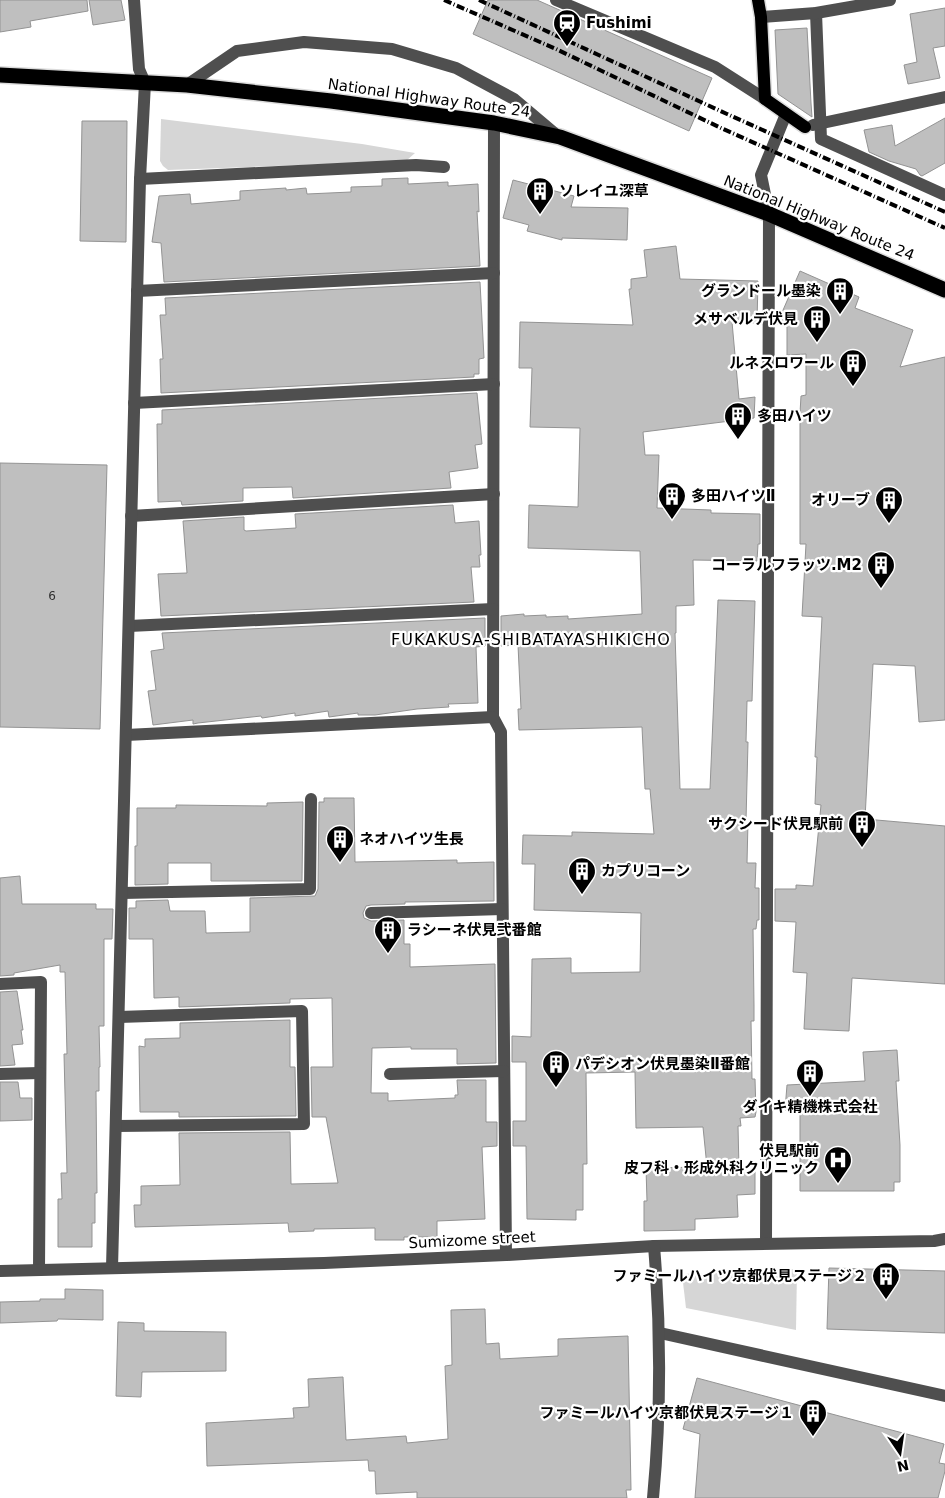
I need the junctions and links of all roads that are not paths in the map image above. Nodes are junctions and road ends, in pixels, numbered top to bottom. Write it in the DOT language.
graph roads {
  1 [pos="134,0"];
  2 [pos="556,0"];
  3 [pos="758,0"];
  4 [pos="890,0"];
  5 [pos="816,13"];
  6 [pos="761,17"];
  7 [pos="0,76"];
  8 [pos="145,83"];
  9 [pos="187,85"];
  10 [pos="945,97"];
  11 [pos="765,99"];
  12 [pos="786,114"];
  13 [pos="494,123"];
  14 [pos="820,124"];
  15 [pos="805,127"];
  16 [pos="560,137"];
  17 [pos="444,167"];
  18 [pos="140,179"];
  19 [pos="945,195"];
  20 [pos="769,214"];
  21 [pos="494,273"];
  22 [pos="945,290"];
  23 [pos="137,291"];
  24 [pos="494,384"];
  25 [pos="134,403"];
  26 [pos="494,494"];
  27 [pos="131,516"];
  28 [pos="494,609"];
  29 [pos="129,626"];
  30 [pos="493,717"];
  31 [pos="126,735"];
  32 [pos="311,799"];
  33 [pos="122,893"];
  34 [pos="502,909"];
  35 [pos="371,913"];
  36 [pos="0,984"];
  37 [pos="119,1017"];
  38 [pos="504,1071"];
  39 [pos="40,1073"];
  40 [pos="0,1074"];
  41 [pos="390,1074"];
  42 [pos="116,1126"];
  43 [pos="945,1239"];
  44 [pos="766,1243"];
  45 [pos="654,1246"];
  46 [pos="506,1256"];
  47 [pos="112,1268"];
  48 [pos="39,1269"];
  49 [pos="0,1270"];
  50 [pos="660,1333"];
  51 [pos="945,1396"];
  52 [pos="653,1498"];
  1 -- 8 [label="street"];
  2 -- 11 [label="street"];
  3 -- 6 [label="main road"];
  4 -- 5 [label="street"];
  5 -- 6 [label="street"];
  5 -- 14 [label="street"];
  6 -- 11 [label="main road"];
  7 -- 8 [label="highway, National Highway Route 24"];
  8 -- 9 [label="highway, National Highway Route 24"];
  8 -- 18 [label="street"];
  9 -- 13 [label="highway, National Highway Route 24"];
  9 -- 16 [label="street"];
  10 -- 14 [label="street"];
  11 -- 12 [label="main road"];
  12 -- 15 [label="main road"];
  12 -- 20 [label="street"];
  13 -- 16 [label="highway, National Highway Route 24"];
  13 -- 21 [label="street"];
  14 -- 15 [label="street"];
  14 -- 19 [label="street"];
  16 -- 20 [label="highway, National Highway Route 24"];
  17 -- 18 [label="street"];
  18 -- 23 [label="street"];
  20 -- 22 [label="highway, National Highway Route 24"];
  20 -- 44 [label="street"];
  21 -- 23 [label="street"];
  21 -- 24 [label="street"];
  23 -- 25 [label="street"];
  24 -- 25 [label="street"];
  24 -- 26 [label="street"];
  25 -- 27 [label="street"];
  26 -- 27 [label="street"];
  26 -- 28 [label="street"];
  27 -- 29 [label="street"];
  28 -- 29 [label="street"];
  28 -- 30 [label="street"];
  29 -- 31 [label="street"];
  30 -- 31 [label="street"];
  30 -- 34 [label="street"];
  31 -- 33 [label="street"];
  32 -- 33 [label="street"];
  33 -- 37 [label="street"];
  34 -- 35 [label="street"];
  34 -- 38 [label="street"];
  36 -- 39 [label="street"];
  37 -- 42 [label="street"];
  37 -- 42 [label="street"];
  38 -- 41 [label="street"];
  38 -- 46 [label="street"];
  39 -- 40 [label="street"];
  39 -- 48 [label="street"];
  42 -- 47 [label="street"];
  43 -- 44 [label="street, Sumizome street"];
  44 -- 45 [label="street, Sumizome street"];
  45 -- 46 [label="street, Sumizome street"];
  45 -- 50 [label="street"];
  46 -- 47 [label="street, Sumizome street"];
  47 -- 48 [label="street, Sumizome street"];
  48 -- 49 [label="street, Sumizome street"];
  50 -- 51 [label="street"];
  50 -- 52 [label="street"];
}
